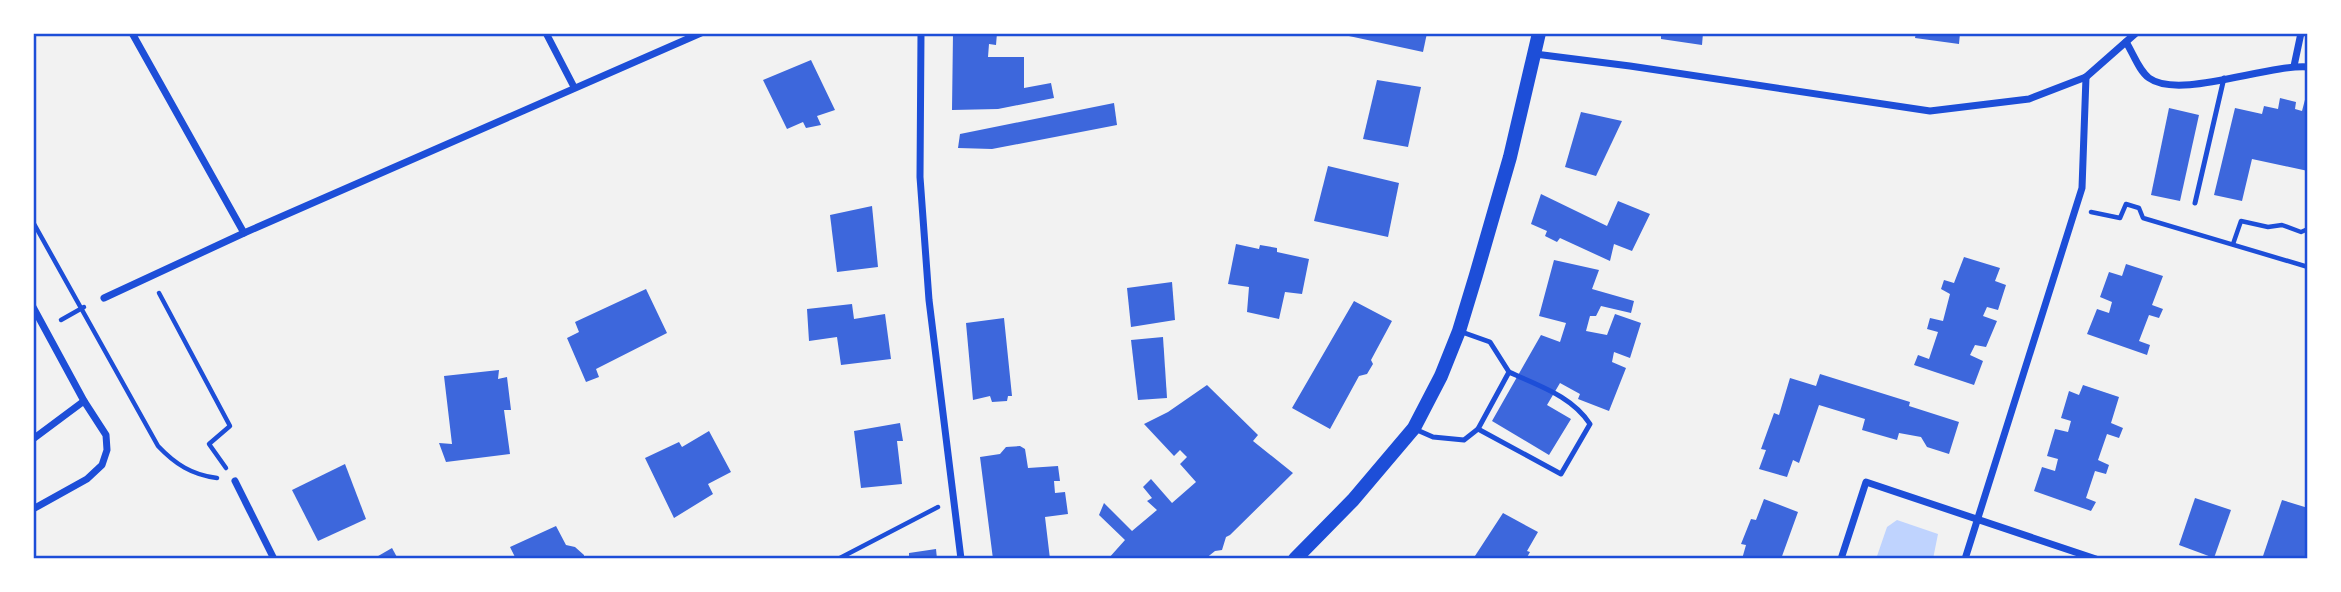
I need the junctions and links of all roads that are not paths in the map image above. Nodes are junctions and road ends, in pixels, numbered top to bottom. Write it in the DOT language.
graph roads {
  1 [pos="132,33"];
  2 [pos="546,33"];
  3 [pos="701,33"];
  4 [pos="921,33"];
  5 [pos="1539,33"];
  6 [pos="2136,33"];
  7 [pos="2301,33"];
  8 [pos="2126,42"];
  9 [pos="1535,54"];
  10 [pos="2294,66"];
  11 [pos="2308,67"];
  12 [pos="2086,78"];
  13 [pos="2224,78"];
  14 [pos="575,87"];
  15 [pos="2195,204"];
  16 [pos="244,233"];
  17 [pos="104,298"];
  18 [pos="33,307"];
  19 [pos="1459,331"];
  20 [pos="1509,372"];
  21 [pos="84,401"];
  22 [pos="1414,428"];
  23 [pos="1478,429"];
  24 [pos="33,439"];
  25 [pos="235,481"];
  26 [pos="33,509"];
  27 [pos="1980,519"];
  28 [pos="274,559"];
  29 [pos="961,559"];
  30 [pos="1295,559"];
  31 [pos="1841,559"];
  32 [pos="1965,559"];
  33 [pos="2095,559"];
  1 -- 16 [label="street"];
  2 -- 14 [label="street"];
  3 -- 14 [label="street"];
  4 -- 29 [label="street"];
  5 -- 9 [label="main road"];
  6 -- 8 [label="street"];
  7 -- 10 [label="street"];
  8 -- 12 [label="street"];
  8 -- 13 [label="street"];
  9 -- 12 [label="street"];
  9 -- 19 [label="main road"];
  10 -- 11 [label="street"];
  10 -- 13 [label="street"];
  12 -- 27 [label="street"];
  13 -- 15 [label="lane"];
  14 -- 16 [label="street"];
  16 -- 17 [label="street"];
  18 -- 21 [label="street"];
  19 -- 20 [label="lane"];
  19 -- 22 [label="main road"];
  20 -- 23 [label="lane"];
  20 -- 23 [label="lane"];
  21 -- 24 [label="street"];
  21 -- 26 [label="street"];
  22 -- 23 [label="lane"];
  22 -- 30 [label="main road"];
  25 -- 28 [label="street"];
  27 -- 31 [label="street"];
  27 -- 32 [label="street"];
  27 -- 33 [label="street"];
}
